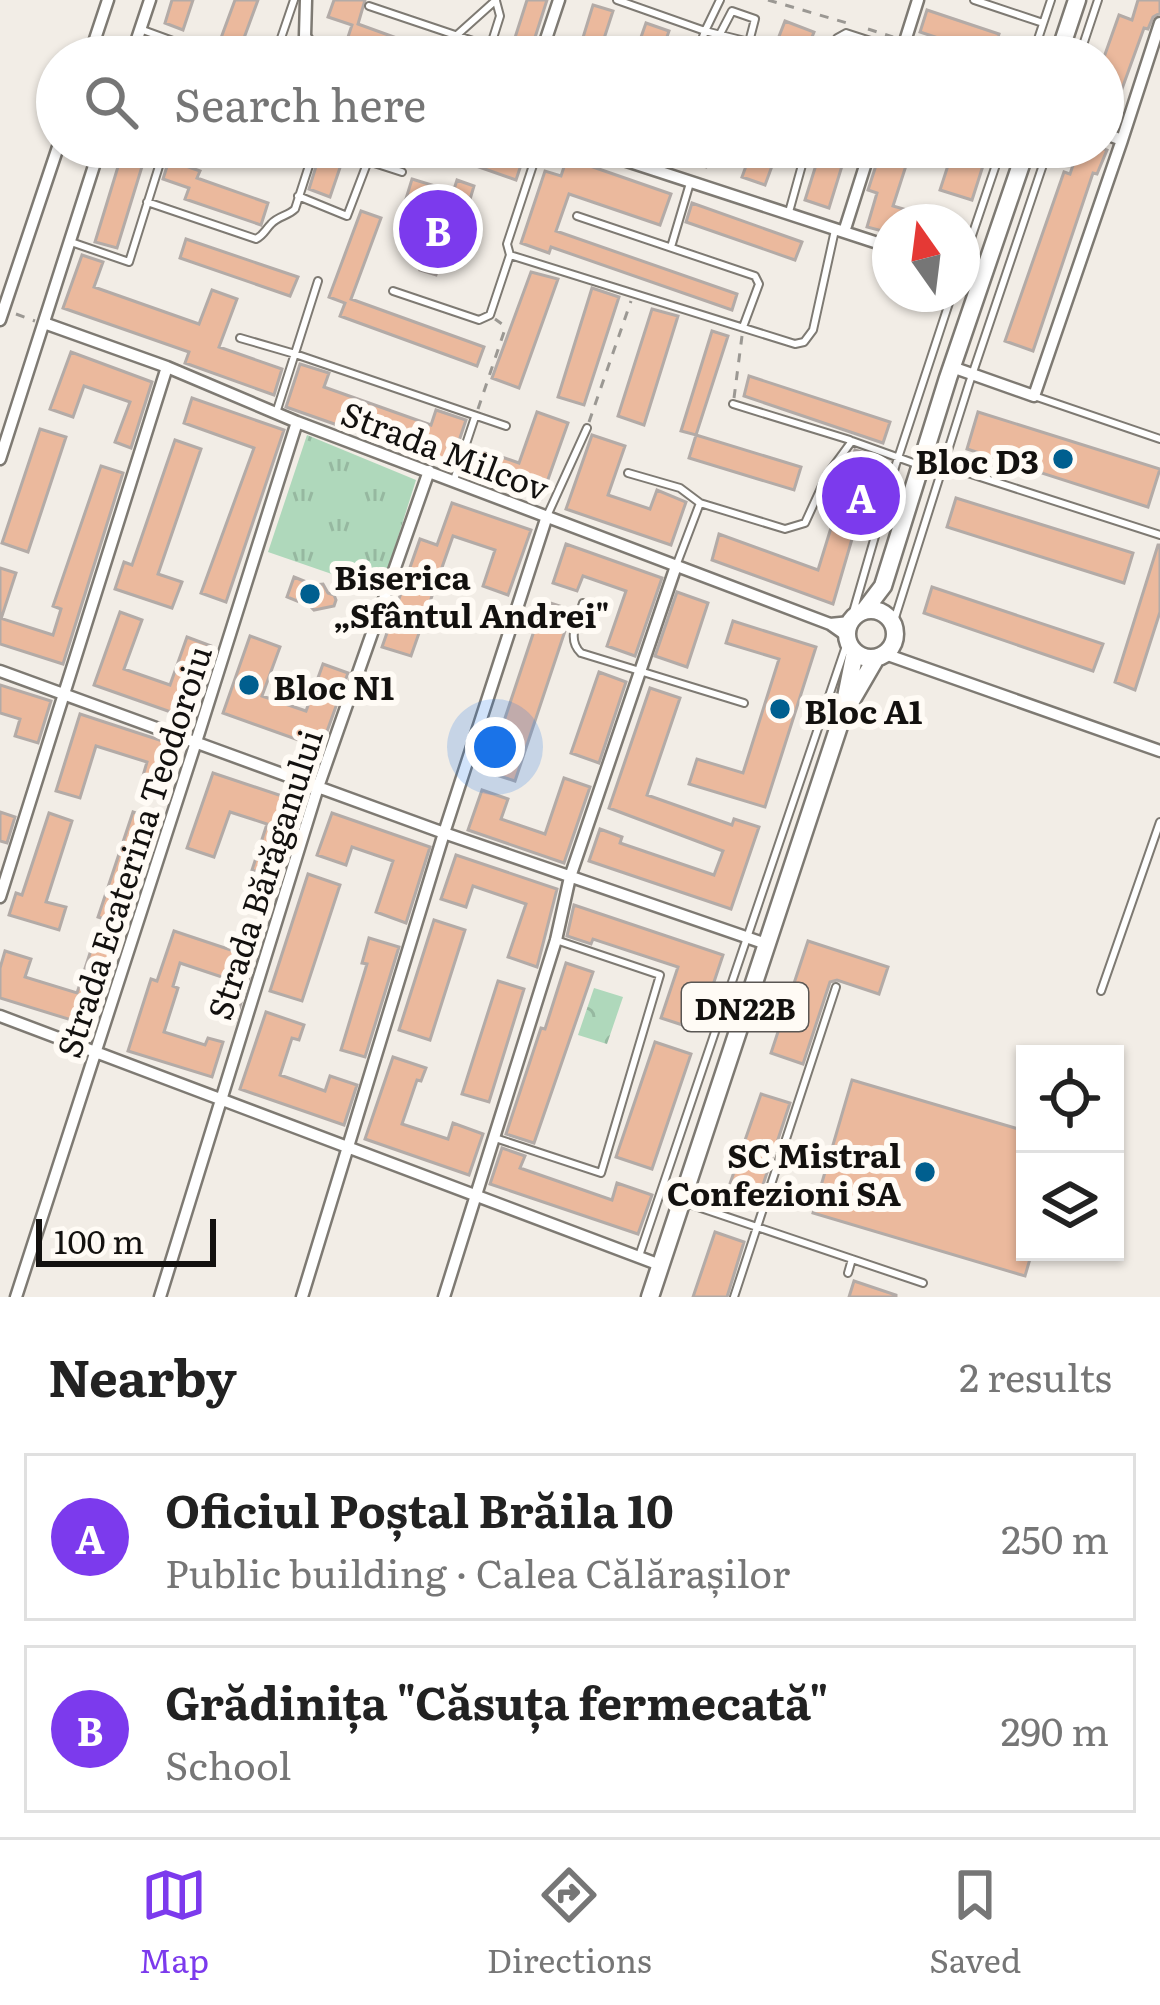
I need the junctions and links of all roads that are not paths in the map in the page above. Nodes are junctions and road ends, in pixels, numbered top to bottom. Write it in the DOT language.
graph roads {
  1 [pos="108,0"];
  2 [pos="150,0"];
  3 [pos="293,0"];
  4 [pos="306,0"];
  5 [pos="496,0"];
  6 [pos="559,0"];
  7 [pos="616,0"];
  8 [pos="720,0"];
  9 [pos="918,0"];
  10 [pos="974,0"];
  11 [pos="1051,0"];
  12 [pos="1077,0"];
  13 [pos="1098,0"];
  14 [pos="369,6"];
  15 [pos="1043,22"];
  16 [pos="1160,23"];
  17 [pos="140,28"];
  18 [pos="705,31"];
  19 [pos="720,34"];
  20 [pos="457,35"];
  21 [pos="96,36"];
  22 [pos="138,36"];
  23 [pos="161,36"];
  24 [pos="282,36"];
  25 [pos="304,36"];
  26 [pos="460,36"];
  27 [pos="496,36"];
  28 [pos="547,36"];
  29 [pos="703,36"];
  30 [pos="727,36"];
  31 [pos="751,36"];
  32 [pos="906,36"];
  33 [pos="1039,36"];
  34 [pos="1065,36"];
  35 [pos="1086,36"];
  36 [pos="1124,134"];
  37 [pos="51,168"];
  38 [pos="93,168"];
  39 [pos="158,168"];
  40 [pos="308,168"];
  41 [pos="365,168"];
  42 [pos="390,168"];
  43 [pos="532,168"];
  44 [pos="644,168"];
  45 [pos="657,168"];
  46 [pos="801,168"];
  47 [pos="863,168"];
  48 [pos="995,168"];
  49 [pos="1020,168"];
  50 [pos="1042,168"];
  51 [pos="1112,168"];
  52 [pos="402,172"];
  53 [pos="656,172"];
  54 [pos="689,183"];
  55 [pos="298,196"];
  56 [pos="147,202"];
  57 [pos="980,214"];
  58 [pos="788,215"];
  59 [pos="577,216"];
  60 [pos="840,231"];
  61 [pos="68,241"];
  62 [pos="872,241"];
  63 [pos="671,247"];
  64 [pos="510,255"];
  65 [pos="982,277"];
  66 [pos="318,281"];
  67 [pos="393,291"];
  68 [pos="1,312"];
  69 [pos="946,312"];
  70 [pos="44,323"];
  71 [pos="742,328"];
  72 [pos="240,338"];
  73 [pos="295,354"];
  74 [pos="167,367"];
  75 [pos="952,367"];
  76 [pos="972,374"];
  77 [pos="1034,396"];
  78 [pos="733,404"];
  79 [pos="276,413"];
  80 [pos="476,417"];
  81 [pos="297,422"];
  82 [pos="506,426"];
  83 [pos="586,428"];
  84 [pos="1160,439"];
  85 [pos="852,441"];
  86 [pos="898,457"];
  87 [pos="0,459"];
  88 [pos="920,465"];
  89 [pos="943,465"];
  90 [pos="429,471"];
  91 [pos="628,473"];
  92 [pos="454,480"];
  93 [pos="700,503"];
  94 [pos="547,515"];
  95 [pos="1160,535"];
  96 [pos="676,566"];
  97 [pos="883,586"];
  98 [pos="584,603"];
  99 [pos="891,621"];
  100 [pos="853,630"];
  101 [pos="880,656"];
  102 [pos="641,670"];
  103 [pos="0,671"];
  104 [pos="63,693"];
  105 [pos="744,703"];
  106 [pos="842,717"];
  107 [pos="196,742"];
  108 [pos="1160,751"];
  109 [pos="318,787"];
  110 [pos="1160,822"];
  111 [pos="443,833"];
  112 [pos="5,864"];
  113 [pos="570,877"];
  114 [pos="0,897"];
  115 [pos="745,937"];
  116 [pos="556,940"];
  117 [pos="766,944"];
  118 [pos="836,987"];
  119 [pos="1101,991"];
  120 [pos="0,1016"];
  121 [pos="95,1053"];
  122 [pos="219,1099"];
  123 [pos="494,1138"];
  124 [pos="350,1148"];
  125 [pos="475,1197"];
  126 [pos="682,1202"];
  127 [pos="756,1226"];
  128 [pos="639,1258"];
  129 [pos="852,1259"];
  130 [pos="660,1265"];
  131 [pos="848,1273"];
  132 [pos="923,1283"];
  133 [pos="16,1297"];
  134 [pos="160,1297"];
  135 [pos="302,1297"];
  136 [pos="444,1297"];
  137 [pos="650,1297"];
  138 [pos="734,1297"];
  1 -- 21 [label="street"];
  2 -- 17 [label="street"];
  3 -- 24 [label="lane"];
  4 -- 25 [label="street"];
  5 -- 20 [label="lane"];
  5 -- 27 [label="lane"];
  6 -- 28 [label="street"];
  7 -- 18 [label="lane"];
  8 -- 18 [label="lane"];
  9 -- 32 [label="street"];
  10 -- 15 [label="lane"];
  11 -- 15 [label="lane"];
  12 -- 34 [label="main road"];
  13 -- 35 [label="lane"];
  14 -- 20 [label="lane"];
  15 -- 33 [label="lane"];
  16 -- 36 [label="street"];
  17 -- 22 [label="street"];
  17 -- 23 [label="lane"];
  18 -- 19 [label="lane"];
  18 -- 29 [label="lane"];
  19 -- 30 [label="lane"];
  19 -- 31 [label="lane"];
  20 -- 26 [label="lane"];
  37 -- 68 [label="street"];
  38 -- 61 [label="street"];
  39 -- 56 [label="lane"];
  40 -- 55 [label="lane"];
  41 -- 55 [label="lane"];
  42 -- 52 [label="lane"];
  43 -- 64 [label="lane"];
  44 -- 53 [label="street"];
  45 -- 53 [label="lane"];
  46 -- 58 [label="lane"];
  47 -- 60 [label="street"];
  48 -- 57 [label="lane"];
  49 -- 65 [label="main road, DN22B"];
  50 -- 76 [label="lane"];
  51 -- 77 [label="street"];
  53 -- 54 [label="street"];
  54 -- 58 [label="street"];
  54 -- 63 [label="lane"];
  55 -- 56 [label="lane"];
  56 -- 61 [label="lane"];
  58 -- 60 [label="street"];
  59 -- 63 [label="lane"];
  60 -- 62 [label="street"];
  60 -- 71 [label="lane"];
  61 -- 70 [label="street"];
  63 -- 71 [label="lane"];
  64 -- 67 [label="lane"];
  64 -- 71 [label="lane"];
  65 -- 75 [label="main road, DN22B"];
  66 -- 73 [label="lane"];
  69 -- 86 [label="lane"];
  70 -- 74 [label="street, Strada Milcov"];
  70 -- 87 [label="street"];
  72 -- 73 [label="lane"];
  73 -- 79 [label="lane"];
  73 -- 80 [label="lane"];
  74 -- 79 [label="street, Strada Milcov"];
  74 -- 104 [label="street"];
  75 -- 76 [label="street"];
  75 -- 88 [label="main road, DN22B"];
  76 -- 77 [label="street"];
  76 -- 89 [label="lane"];
  77 -- 84 [label="lane"];
  78 -- 85 [label="lane"];
  79 -- 81 [label="street, Strada Milcov"];
  80 -- 82 [label="lane"];
  80 -- 92 [label="lane"];
  81 -- 90 [label="street, Strada Milcov"];
  81 -- 107 [label="street, Strada Ecaterina Teodoroiu"];
  83 -- 94 [label="lane"];
  85 -- 86 [label="lane"];
  85 -- 93 [label="lane"];
  86 -- 88 [label="lane"];
  86 -- 100 [label="lane"];
  88 -- 97 [label="main road, DN22B"];
  89 -- 95 [label="lane"];
  89 -- 99 [label="lane"];
  90 -- 92 [label="street, Strada Milcov"];
  90 -- 109 [label="street, Strada Bărăganului"];
  91 -- 93 [label="lane"];
  92 -- 94 [label="street, Strada Milcov"];
  93 -- 96 [label="lane"];
  94 -- 96 [label="street, Strada Milcov"];
  94 -- 111 [label="street"];
  96 -- 100 [label="street, Strada Milcov"];
  96 -- 102 [label="street"];
  97 -- 99 [label="main road, DN22B"];
  97 -- 100 [label="main road, DN22B"];
  98 -- 102 [label="lane"];
  99 -- 100 [label="main road"];
  99 -- 101 [label="main road, DN22B"];
  100 -- 101 [label="main road"];
  100 -- 106 [label="main road, DN22B"];
  100 -- 115 [label="lane"];
  101 -- 106 [label="main road, DN22B"];
  101 -- 108 [label="street"];
  102 -- 105 [label="lane"];
  102 -- 113 [label="street"];
  103 -- 104 [label="street"];
  104 -- 107 [label="street"];
  104 -- 112 [label="street"];
  106 -- 117 [label="main road, DN22B"];
  107 -- 109 [label="street"];
  107 -- 121 [label="street, Strada Ecaterina Teodoroiu"];
  109 -- 111 [label="street"];
  109 -- 122 [label="street, Strada Bărăganului"];
  110 -- 119 [label="lane"];
  111 -- 113 [label="street"];
  111 -- 124 [label="street"];
  112 -- 114 [label="street"];
  113 -- 115 [label="street"];
  113 -- 116 [label="street"];
  115 -- 117 [label="street"];
  115 -- 128 [label="lane"];
  116 -- 123 [label="street"];
  116 -- 123 [label="lane"];
  117 -- 126 [label="main road, DN22B"];
  118 -- 127 [label="lane"];
  120 -- 121 [label="street"];
  121 -- 122 [label="street"];
  121 -- 133 [label="street, Strada Ecaterina Teodoroiu"];
  122 -- 124 [label="street"];
  122 -- 134 [label="street, Strada Bărăganului"];
  123 -- 125 [label="street"];
  124 -- 125 [label="street"];
  124 -- 135 [label="street"];
  125 -- 128 [label="street"];
  125 -- 136 [label="street"];
  126 -- 127 [label="lane"];
  126 -- 130 [label="main road, DN22B"];
  127 -- 129 [label="lane"];
  127 -- 138 [label="lane"];
  128 -- 130 [label="street"];
  129 -- 131 [label="lane"];
  129 -- 132 [label="lane"];
  130 -- 137 [label="main road, DN22B"];
}
